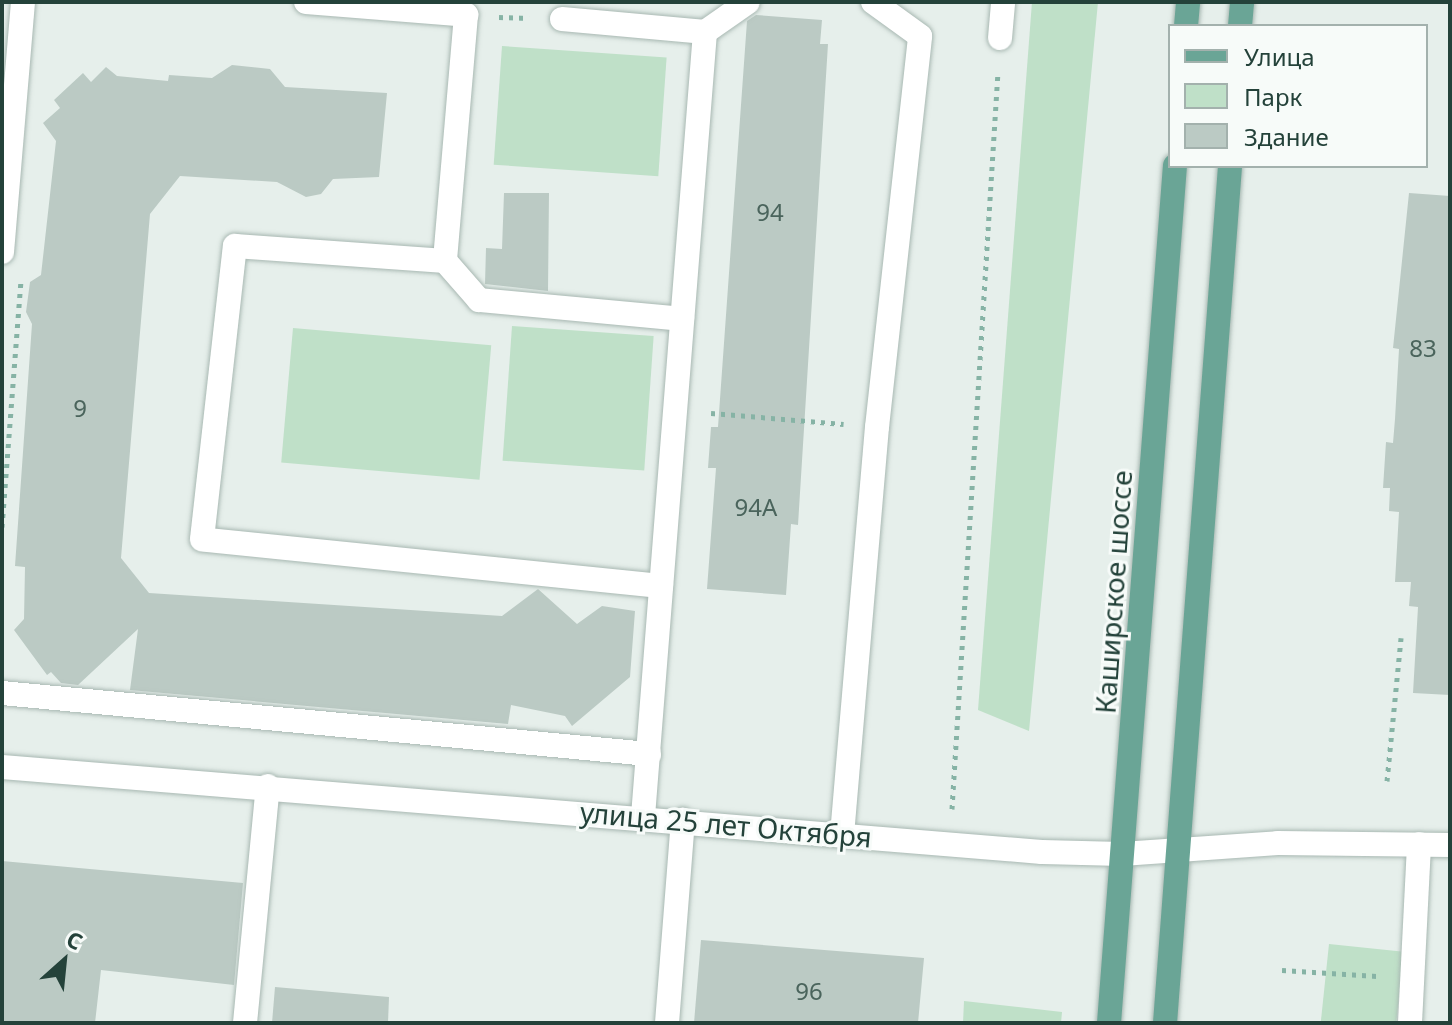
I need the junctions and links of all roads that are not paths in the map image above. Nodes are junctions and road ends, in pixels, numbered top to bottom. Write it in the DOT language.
graph roads {
  1 [pos="23,2"];
  2 [pos="306,2"];
  3 [pos="748,2"];
  4 [pos="873,2"];
  5 [pos="1003,2"];
  6 [pos="1188,2"];
  7 [pos="1242,2"];
  8 [pos="562,19"];
  9 [pos="1186,24"];
  10 [pos="1240,24"];
  11 [pos="705,32"];
  12 [pos="1000,38"];
  13 [pos="1175,168"];
  14 [pos="1230,168"];
  15 [pos="2,252"];
  16 [pos="445,261"];
  17 [pos="682,319"];
  18 [pos="661,586"];
  19 [pos="2,693"];
  20 [pos="649,754"];
  21 [pos="2,767"];
  22 [pos="268,786"];
  23 [pos="643,816"];
  24 [pos="683,820"];
  25 [pos="842,835"];
  26 [pos="1419,844"];
  27 [pos="1450,845"];
  28 [pos="1179,851"];
  29 [pos="1122,854"];
  30 [pos="245,1023"];
  31 [pos="667,1023"];
  32 [pos="1109,1023"];
  33 [pos="1165,1023"];
  34 [pos="1410,1023"];
  1 -- 15 [label="street"];
  2 -- 16 [label="street"];
  3 -- 11 [label="street"];
  4 -- 25 [label="street"];
  5 -- 12 [label="street"];
  6 -- 9 [label="main road"];
  7 -- 10 [label="main road"];
  8 -- 11 [label="street"];
  11 -- 17 [label="street"];
  13 -- 29 [label="main road, Каширское шоссе"];
  14 -- 28 [label="main road"];
  16 -- 17 [label="street"];
  16 -- 18 [label="street"];
  17 -- 18 [label="street"];
  18 -- 20 [label="street"];
  19 -- 20 [label="street"];
  20 -- 23 [label="street"];
  21 -- 22 [label="street, улица 25 лет Октября"];
  22 -- 23 [label="street, улица 25 лет Октября"];
  22 -- 30 [label="street"];
  23 -- 24 [label="street, улица 25 лет Октября"];
  24 -- 25 [label="street, улица 25 лет Октября"];
  24 -- 31 [label="street"];
  25 -- 29 [label="street, улица 25 лет Октября"];
  26 -- 27 [label="street, улица 25 лет Октября"];
  26 -- 28 [label="street, улица 25 лет Октября"];
  26 -- 34 [label="street"];
  28 -- 29 [label="street, улица 25 лет Октября"];
  28 -- 33 [label="main road"];
  29 -- 32 [label="main road, Каширское шоссе"];
}
